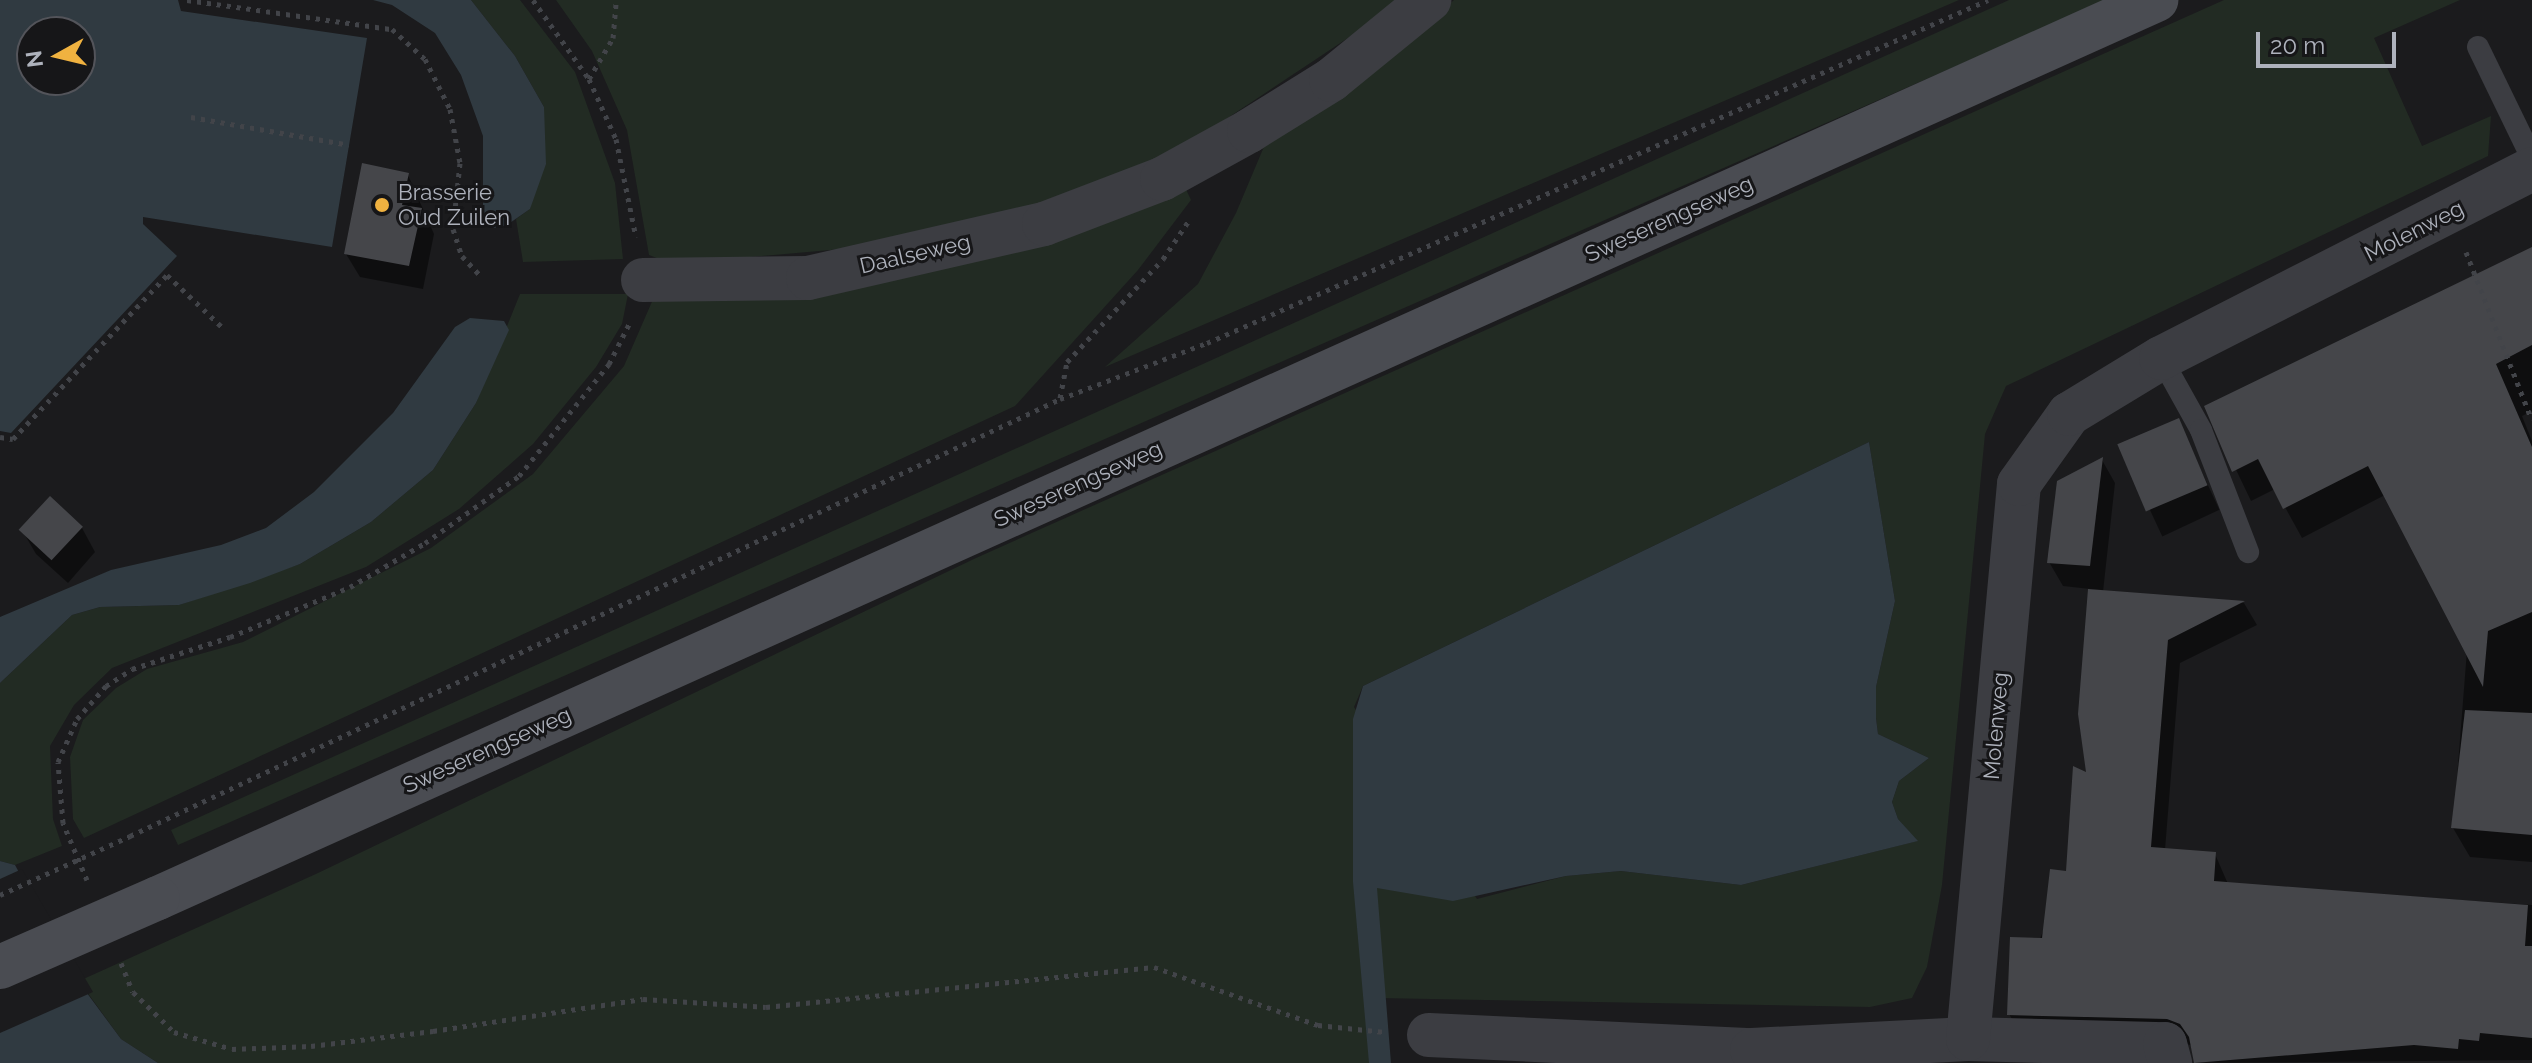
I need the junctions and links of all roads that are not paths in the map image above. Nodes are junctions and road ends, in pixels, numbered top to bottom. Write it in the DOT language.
graph roads {
  1 [pos="1429,0"];
  2 [pos="2156,0"];
  3 [pos="2478,47"];
  4 [pos="2532,158"];
  5 [pos="2532,169"];
  6 [pos="643,280"];
  7 [pos="2161,358"];
  8 [pos="2248,552"];
  9 [pos="0,967"];
  10 [pos="1429,1035"];
  11 [pos="1968,1039"];
  12 [pos="2170,1063"];
  1 -- 6 [label="street, Daalseweg"];
  2 -- 9 [label="main road, Sweserengseweg, bridge"];
  3 -- 4 [label="lane"];
  5 -- 7 [label="street, Molenweg"];
  7 -- 8 [label="lane"];
  7 -- 11 [label="street, Molenweg"];
  10 -- 11 [label="street"];
  11 -- 12 [label="street"];
}
